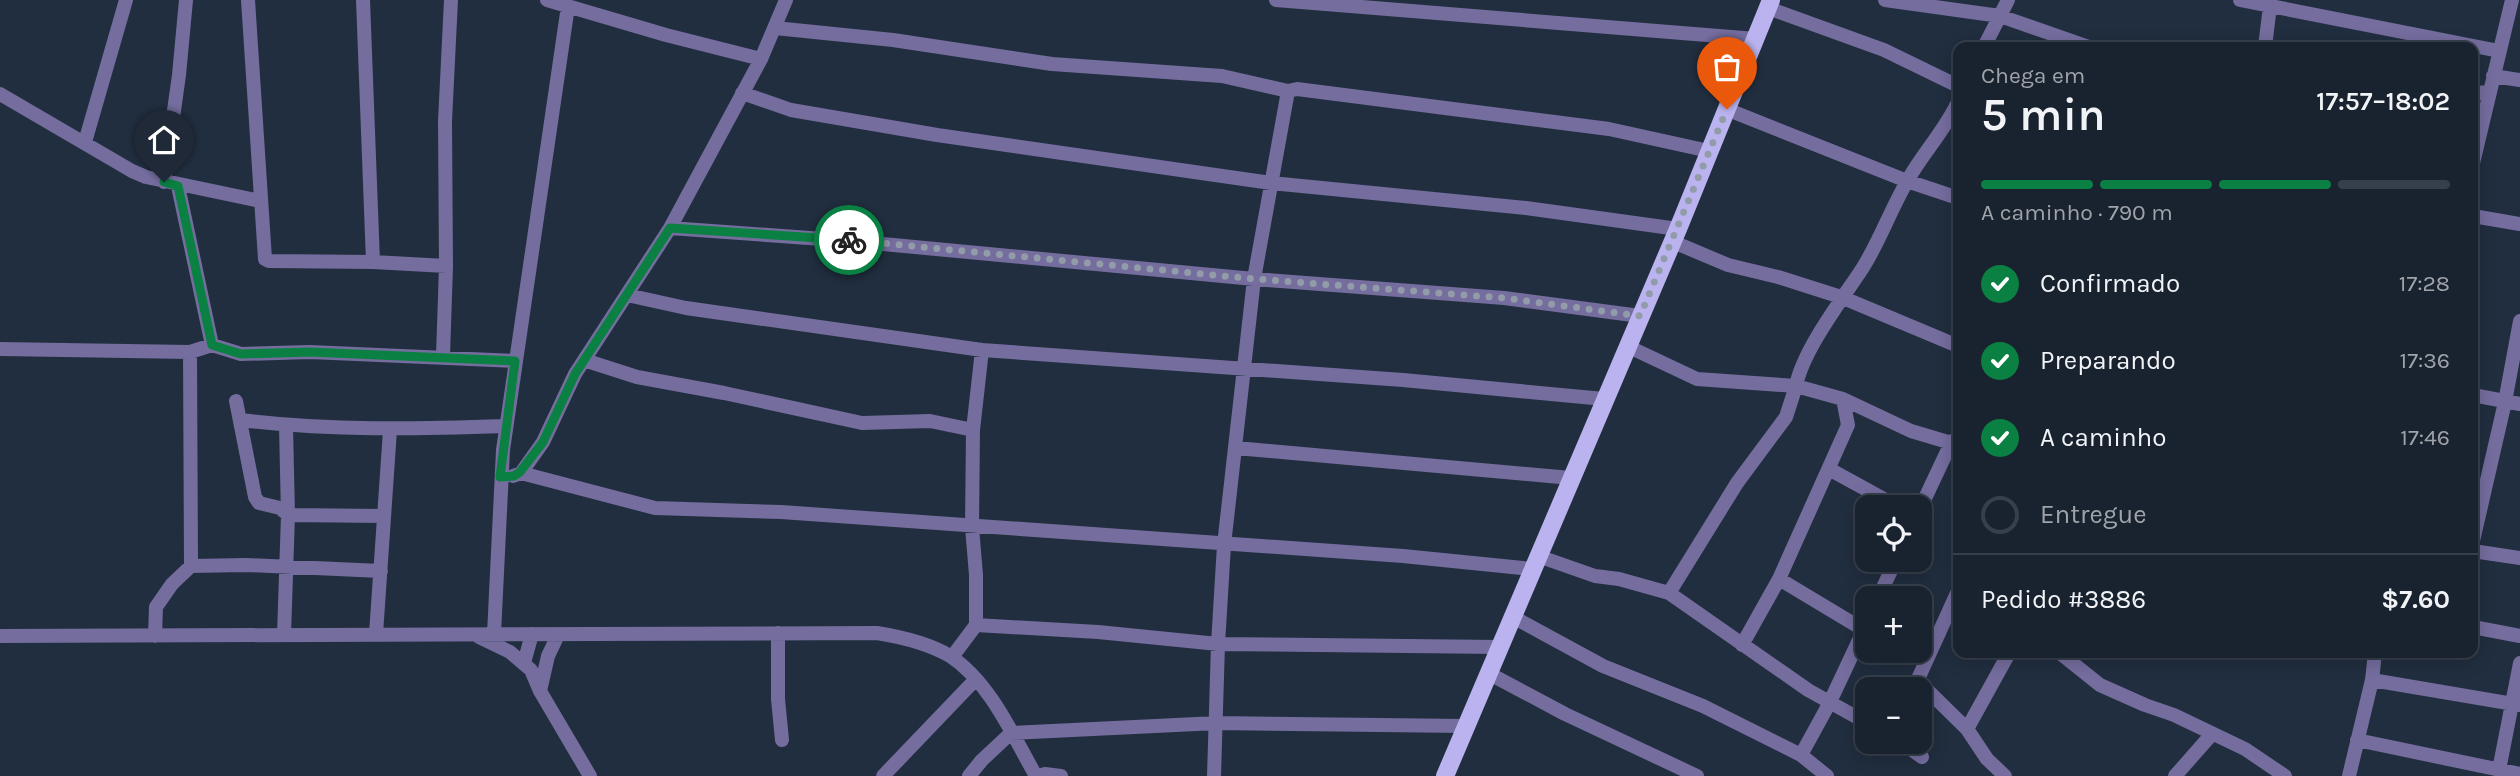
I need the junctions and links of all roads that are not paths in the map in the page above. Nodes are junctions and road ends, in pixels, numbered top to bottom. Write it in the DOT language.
graph roads {
  1 [pos="126,0"];
  2 [pos="186,0"];
  3 [pos="248,0"];
  4 [pos="363,0"];
  5 [pos="451,0"];
  6 [pos="547,0"];
  7 [pos="786,0"];
  8 [pos="1276,0"];
  9 [pos="1885,0"];
  10 [pos="2008,0"];
  11 [pos="2240,0"];
  12 [pos="2512,0"];
  13 [pos="1316,2"];
  14 [pos="1770,4"];
  15 [pos="568,6"];
  16 [pos="2270,6"];
  17 [pos="2000,16"];
  18 [pos="775,28"];
  19 [pos="1756,39"];
  20 [pos="1987,42"];
  21 [pos="2075,42"];
  22 [pos="2266,42"];
  23 [pos="2453,42"];
  24 [pos="2478,47"];
  25 [pos="2499,51"];
  26 [pos="761,59"];
  27 [pos="2493,76"];
  28 [pos="2520,80"];
  29 [pos="1953,84"];
  30 [pos="1288,91"];
  31 [pos="2490,92"];
  32 [pos="742,93"];
  33 [pos="2478,93"];
  34 [pos="0,94"];
  35 [pos="1727,109"];
  36 [pos="1953,113"];
  37 [pos="85,142"];
  38 [pos="2478,142"];
  39 [pos="1709,150"];
  40 [pos="1907,181"];
  41 [pos="1271,183"];
  42 [pos="171,184"];
  43 [pos="1953,196"];
  44 [pos="260,201"];
  45 [pos="2478,217"];
  46 [pos="2520,224"];
  47 [pos="670,228"];
  48 [pos="1675,235"];
  49 [pos="373,262"];
  50 [pos="446,266"];
  51 [pos="1255,279"];
  52 [pos="627,295"];
  53 [pos="1841,297"];
  54 [pos="1640,316"];
  55 [pos="2520,321"];
  56 [pos="1953,344"];
  57 [pos="212,345"];
  58 [pos="1627,346"];
  59 [pos="0,349"];
  60 [pos="982,350"];
  61 [pos="190,352"];
  62 [pos="443,356"];
  63 [pos="584,360"];
  64 [pos="515,361"];
  65 [pos="1243,369"];
  66 [pos="1796,386"];
  67 [pos="2478,396"];
  68 [pos="1604,399"];
  69 [pos="1843,399"];
  70 [pos="236,401"];
  71 [pos="2505,402"];
  72 [pos="2520,404"];
  73 [pos="241,420"];
  74 [pos="286,426"];
  75 [pos="506,426"];
  76 [pos="390,429"];
  77 [pos="973,430"];
  78 [pos="1953,442"];
  79 [pos="1953,447"];
  80 [pos="1236,448"];
  81 [pos="1829,469"];
  82 [pos="520,472"];
  83 [pos="500,477"];
  84 [pos="1571,478"];
  85 [pos="1876,495"];
  86 [pos="1927,495"];
  87 [pos="288,515"];
  88 [pos="384,516"];
  89 [pos="2478,519"];
  90 [pos="972,527"];
  91 [pos="1224,545"];
  92 [pos="2478,552"];
  93 [pos="2520,558"];
  94 [pos="1535,563"];
  95 [pos="191,566"];
  96 [pos="286,566"];
  97 [pos="381,571"];
  98 [pos="1779,579"];
  99 [pos="1669,593"];
  100 [pos="1953,602"];
  101 [pos="1513,617"];
  102 [pos="1855,620"];
  103 [pos="976,625"];
  104 [pos="2478,628"];
  105 [pos="778,633"];
  106 [pos="494,634"];
  107 [pos="532,634"];
  108 [pos="284,635"];
  109 [pos="376,635"];
  110 [pos="467,635"];
  111 [pos="558,635"];
  112 [pos="0,636"];
  113 [pos="155,636"];
  114 [pos="2520,636"];
  115 [pos="1218,644"];
  116 [pos="1742,645"];
  117 [pos="1499,647"];
  118 [pos="1855,649"];
  119 [pos="952,657"];
  120 [pos="2006,658"];
  121 [pos="2066,658"];
  122 [pos="2374,658"];
  123 [pos="524,663"];
  124 [pos="2520,663"];
  125 [pos="1488,673"];
  126 [pos="1919,677"];
  127 [pos="975,680"];
  128 [pos="2372,680"];
  129 [pos="540,691"];
  130 [pos="1932,699"];
  131 [pos="1829,704"];
  132 [pos="2516,704"];
  133 [pos="1855,717"];
  134 [pos="1217,723"];
  135 [pos="1466,726"];
  136 [pos="1967,729"];
  137 [pos="1011,733"];
  138 [pos="2213,734"];
  139 [pos="782,740"];
  140 [pos="2357,740"];
  141 [pos="1918,754"];
  142 [pos="1801,755"];
  143 [pos="1922,757"];
  144 [pos="2499,771"];
  145 [pos="2520,775"];
  146 [pos="590,776"];
  147 [pos="883,776"];
  148 [pos="969,776"];
  149 [pos="1037,776"];
  150 [pos="1061,776"];
  151 [pos="1214,776"];
  152 [pos="1445,776"];
  153 [pos="1697,776"];
  154 [pos="1827,776"];
  155 [pos="2005,776"];
  156 [pos="2175,776"];
  157 [pos="2285,776"];
  158 [pos="2349,776"];
  1 -- 37 [label="street"];
  2 -- 42 [label="street"];
  3 -- 44 [label="street"];
  4 -- 49 [label="street"];
  5 -- 50 [label="street"];
  6 -- 15 [label="street"];
  7 -- 18 [label="street"];
  8 -- 13 [label="street"];
  9 -- 17 [label="street"];
  10 -- 17 [label="street"];
  11 -- 16 [label="street"];
  12 -- 25 [label="street"];
  13 -- 19 [label="street"];
  14 -- 19 [label="main road"];
  14 -- 29 [label="street"];
  15 -- 26 [label="street"];
  15 -- 64 [label="street"];
  16 -- 22 [label="street"];
  16 -- 23 [label="street"];
  17 -- 20 [label="street"];
  17 -- 21 [label="street"];
  18 -- 26 [label="street"];
  18 -- 30 [label="street"];
  19 -- 35 [label="main road"];
  24 -- 25 [label="street"];
  25 -- 27 [label="street"];
  26 -- 32 [label="street"];
  27 -- 28 [label="street"];
  27 -- 31 [label="street"];
  30 -- 39 [label="street"];
  30 -- 41 [label="street"];
  31 -- 33 [label="street"];
  31 -- 38 [label="street"];
  32 -- 41 [label="street"];
  32 -- 47 [label="street"];
  34 -- 37 [label="street"];
  35 -- 39 [label="main road"];
  35 -- 40 [label="street"];
  36 -- 40 [label="street"];
  37 -- 42 [label="street"];
  39 -- 48 [label="main road"];
  40 -- 43 [label="street"];
  40 -- 53 [label="street"];
  41 -- 48 [label="street"];
  41 -- 51 [label="street"];
  42 -- 44 [label="street"];
  42 -- 57 [label="street"];
  44 -- 49 [label="street"];
  45 -- 46 [label="street"];
  47 -- 51 [label="street"];
  47 -- 52 [label="street"];
  48 -- 53 [label="street"];
  48 -- 54 [label="main road"];
  49 -- 50 [label="street"];
  50 -- 62 [label="street"];
  51 -- 54 [label="street"];
  51 -- 65 [label="street"];
  52 -- 60 [label="street"];
  52 -- 63 [label="street"];
  53 -- 56 [label="street"];
  53 -- 66 [label="street"];
  54 -- 58 [label="main road"];
  55 -- 71 [label="street"];
  57 -- 61 [label="street"];
  57 -- 62 [label="street"];
  58 -- 66 [label="street"];
  58 -- 68 [label="main road"];
  59 -- 61 [label="street"];
  60 -- 65 [label="street"];
  60 -- 77 [label="street"];
  61 -- 95 [label="street"];
  62 -- 64 [label="street"];
  63 -- 77 [label="street"];
  63 -- 82 [label="street"];
  64 -- 75 [label="street"];
  65 -- 68 [label="street"];
  65 -- 80 [label="street"];
  66 -- 69 [label="street"];
  66 -- 99 [label="street"];
  67 -- 71 [label="street"];
  68 -- 84 [label="main road"];
  69 -- 78 [label="street"];
  69 -- 81 [label="street"];
  70 -- 73 [label="street"];
  71 -- 72 [label="street"];
  71 -- 89 [label="street"];
  73 -- 74 [label="street"];
  73 -- 87 [label="street"];
  74 -- 76 [label="street"];
  74 -- 87 [label="street"];
  75 -- 76 [label="street"];
  75 -- 83 [label="street"];
  76 -- 88 [label="street"];
  77 -- 90 [label="street"];
  79 -- 86 [label="street"];
  80 -- 84 [label="street"];
  80 -- 91 [label="street"];
  81 -- 85 [label="street"];
  81 -- 98 [label="street"];
  82 -- 83 [label="street"];
  82 -- 90 [label="street"];
  83 -- 106 [label="street"];
  84 -- 94 [label="main road"];
  87 -- 88 [label="street"];
  87 -- 96 [label="street"];
  88 -- 97 [label="street"];
  90 -- 91 [label="street"];
  90 -- 103 [label="street"];
  91 -- 94 [label="street"];
  91 -- 115 [label="street"];
  92 -- 93 [label="street"];
  94 -- 99 [label="street"];
  94 -- 101 [label="main road"];
  95 -- 96 [label="street"];
  95 -- 113 [label="street"];
  96 -- 97 [label="street"];
  96 -- 108 [label="street"];
  97 -- 109 [label="street"];
  98 -- 102 [label="street"];
  98 -- 116 [label="street"];
  99 -- 116 [label="street"];
  100 -- 126 [label="street"];
  101 -- 117 [label="main road"];
  101 -- 142 [label="street"];
  103 -- 115 [label="street"];
  103 -- 119 [label="street"];
  104 -- 114 [label="street"];
  105 -- 111 [label="street"];
  105 -- 119 [label="street"];
  105 -- 139 [label="street"];
  106 -- 107 [label="street"];
  106 -- 110 [label="street"];
  107 -- 111 [label="street"];
  107 -- 123 [label="street"];
  108 -- 109 [label="street"];
  108 -- 113 [label="street"];
  109 -- 110 [label="street"];
  110 -- 123 [label="street"];
  111 -- 129 [label="street"];
  112 -- 113 [label="street"];
  115 -- 117 [label="street"];
  115 -- 134 [label="street"];
  116 -- 131 [label="street"];
  117 -- 125 [label="main road"];
  118 -- 131 [label="street"];
  119 -- 127 [label="street"];
  120 -- 136 [label="street"];
  121 -- 138 [label="street"];
  122 -- 128 [label="street"];
  123 -- 129 [label="street"];
  124 -- 132 [label="street"];
  125 -- 135 [label="main road"];
  125 -- 153 [label="street"];
  127 -- 137 [label="street"];
  127 -- 147 [label="street"];
  128 -- 132 [label="street"];
  128 -- 140 [label="street"];
  129 -- 146 [label="street"];
  130 -- 136 [label="street"];
  131 -- 133 [label="street"];
  131 -- 142 [label="street"];
  132 -- 144 [label="street"];
  134 -- 135 [label="street"];
  134 -- 137 [label="street"];
  134 -- 151 [label="street"];
  135 -- 152 [label="main road"];
  136 -- 155 [label="street"];
  137 -- 148 [label="street"];
  137 -- 149 [label="street"];
  138 -- 156 [label="street"];
  138 -- 157 [label="street"];
  140 -- 144 [label="street"];
  140 -- 158 [label="street"];
  141 -- 143 [label="street"];
  142 -- 154 [label="street"];
  144 -- 145 [label="street"];
  149 -- 150 [label="street"];
}
